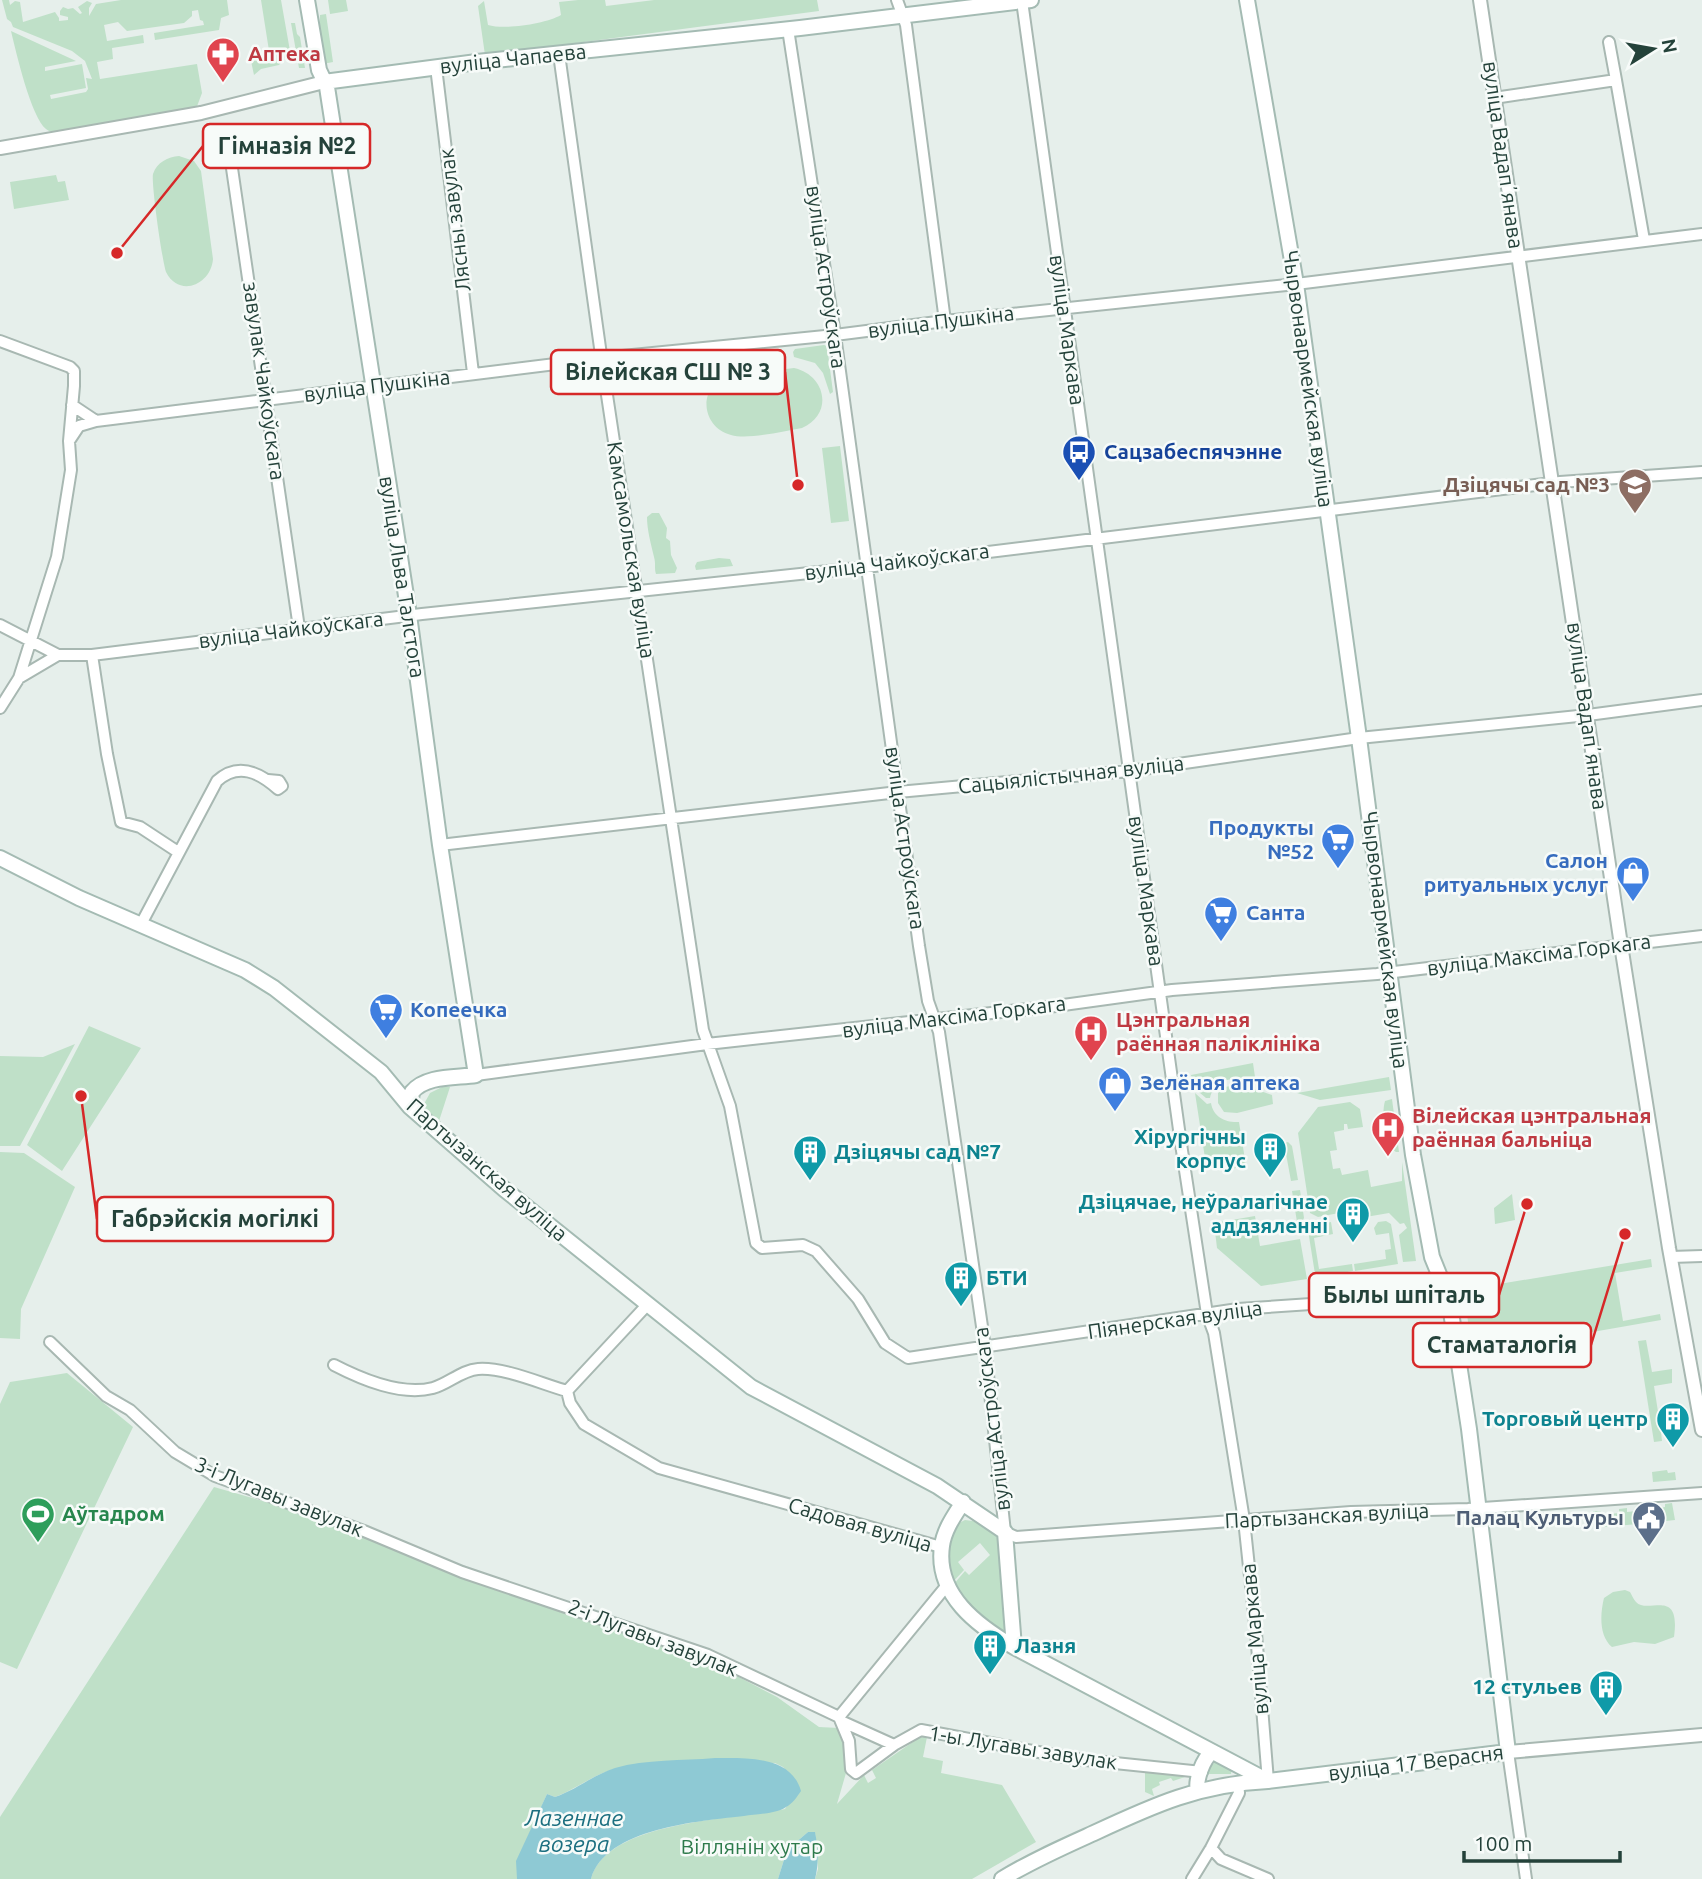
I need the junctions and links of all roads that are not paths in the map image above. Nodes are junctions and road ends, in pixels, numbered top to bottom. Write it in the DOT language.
graph roads {
  1 [pos="307,0"];
  2 [pos="897,0"];
  3 [pos="1247,0"];
  4 [pos="1480,0"];
  5 [pos="1026,1"];
  6 [pos="901,16"];
  7 [pos="788,29"];
  8 [pos="1609,41"];
  9 [pos="559,54"];
  10 [pos="436,67"];
  11 [pos="1616,80"];
  12 [pos="324,82"];
  13 [pos="1494,98"];
  14 [pos="227,134"];
  15 [pos="0,148"];
  16 [pos="1702,234"];
  17 [pos="1644,240"];
  18 [pos="1518,256"];
  19 [pos="1296,285"];
  20 [pos="1064,309"];
  21 [pos="945,320"];
  22 [pos="835,335"];
  23 [pos="0,341"];
  24 [pos="602,358"];
  25 [pos="473,373"];
  26 [pos="372,386"];
  27 [pos="267,400"];
  28 [pos="72,405"];
  29 [pos="96,421"];
  30 [pos="69,441"];
  31 [pos="1702,472"];
  32 [pos="1552,483"];
  33 [pos="1327,510"];
  34 [pos="1096,538"];
  35 [pos="866,567"];
  36 [pos="638,590"];
  37 [pos="409,615"];
  38 [pos="0,625"];
  39 [pos="299,628"];
  40 [pos="32,641"];
  41 [pos="58,655"];
  42 [pos="92,655"];
  43 [pos="19,678"];
  44 [pos="1702,701"];
  45 [pos="0,708"];
  46 [pos="1588,715"];
  47 [pos="1359,738"];
  48 [pos="1129,771"];
  49 [pos="268,780"];
  50 [pos="898,792"];
  51 [pos="670,818"];
  52 [pos="440,845"];
  53 [pos="178,852"];
  54 [pos="0,858"];
  55 [pos="140,926"];
  56 [pos="1702,936"];
  57 [pos="1621,945"];
  58 [pos="1389,972"];
  59 [pos="1160,992"];
  60 [pos="934,1019"];
  61 [pos="707,1044"];
  62 [pos="381,1072"];
  63 [pos="476,1075"];
  64 [pos="431,1080"];
  65 [pos="410,1107"];
  66 [pos="1702,1256"];
  67 [pos="1671,1257"];
  68 [pos="1442,1284"];
  69 [pos="649,1304"];
  70 [pos="1207,1314"];
  71 [pos="50,1342"];
  72 [pos="985,1347"];
  73 [pos="334,1365"];
  74 [pos="567,1391"];
  75 [pos="1702,1430"];
  76 [pos="1702,1493"];
  77 [pos="963,1502"];
  78 [pos="1479,1508"];
  79 [pos="1244,1520"];
  80 [pos="1005,1532"];
  81 [pos="942,1547"];
  82 [pos="462,1572"];
  83 [pos="948,1584"];
  84 [pos="1014,1647"];
  85 [pos="841,1719"];
  86 [pos="1702,1735"];
  87 [pos="894,1745"];
  88 [pos="1212,1752"];
  89 [pos="1508,1752"];
  90 [pos="1202,1772"];
  91 [pos="1268,1781"];
  92 [pos="1238,1782"];
  93 [pos="1198,1791"];
  94 [pos="1211,1847"];
  95 [pos="1002,1879"];
  96 [pos="1192,1879"];
  97 [pos="1268,1879"];
  98 [pos="1526,1879"];
  1 -- 12 [label="main road, вуліца Льва Талстога"];
  2 -- 6 [label="street"];
  3 -- 19 [label="main road, Чырвонаармейская вуліца"];
  4 -- 13 [label="street, вуліца Вадапʼянава"];
  5 -- 6 [label="main road, вуліца Чапаева"];
  5 -- 20 [label="street, вуліца Маркава"];
  6 -- 7 [label="main road, вуліца Чапаева"];
  6 -- 21 [label="street"];
  7 -- 9 [label="main road, вуліца Чапаева"];
  7 -- 22 [label="street, вуліца Астроўскага"];
  8 -- 11 [label="street"];
  9 -- 10 [label="main road, вуліца Чапаева"];
  9 -- 24 [label="street, Камсамольская вуліца"];
  10 -- 12 [label="main road, вуліца Чапаева"];
  10 -- 25 [label="street, Лясны завулак"];
  11 -- 13 [label="street"];
  11 -- 17 [label="street"];
  12 -- 15 [label="street, вуліца Чапаева"];
  12 -- 26 [label="main road, вуліца Льва Талстога"];
  13 -- 18 [label="street, вуліца Вадапʼянава"];
  14 -- 27 [label="street, завулак Чайкоўскага"];
  16 -- 17 [label="street, вуліца Пушкіна"];
  17 -- 18 [label="street, вуліца Пушкіна"];
  18 -- 19 [label="street, вуліца Пушкіна"];
  18 -- 32 [label="street, вуліца Вадапʼянава"];
  19 -- 20 [label="street, вуліца Пушкіна"];
  19 -- 33 [label="main road, Чырвонаармейская вуліца"];
  20 -- 21 [label="street, вуліца Пушкіна"];
  20 -- 34 [label="street, вуліца Маркава"];
  21 -- 22 [label="street, вуліца Пушкіна"];
  22 -- 24 [label="street, вуліца Пушкіна"];
  22 -- 35 [label="street, вуліца Астроўскага"];
  23 -- 28 [label="street"];
  24 -- 25 [label="street, вуліца Пушкіна"];
  24 -- 36 [label="street, Камсамольская вуліца"];
  25 -- 26 [label="street, вуліца Пушкіна"];
  26 -- 27 [label="street, вуліца Пушкіна"];
  26 -- 37 [label="main road, вуліца Льва Талстога"];
  27 -- 29 [label="street, вуліца Пушкіна"];
  27 -- 39 [label="street, завулак Чайкоўскага"];
  28 -- 29 [label="street"];
  28 -- 30 [label="street"];
  29 -- 30 [label="street"];
  30 -- 40 [label="street"];
  31 -- 32 [label="street, вуліца Чайкоўскага"];
  32 -- 33 [label="street, вуліца Чайкоўскага"];
  32 -- 46 [label="street, вуліца Вадапʼянава"];
  33 -- 34 [label="street, вуліца Чайкоўскага"];
  33 -- 47 [label="main road, Чырвонаармейская вуліца"];
  34 -- 35 [label="street, вуліца Чайкоўскага"];
  34 -- 48 [label="street, вуліца Маркава"];
  35 -- 36 [label="street, вуліца Чайкоўскага"];
  35 -- 50 [label="street, вуліца Астроўскага"];
  36 -- 37 [label="street, вуліца Чайкоўскага"];
  36 -- 51 [label="street, Камсамольская вуліца"];
  37 -- 39 [label="street, вуліца Чайкоўскага"];
  37 -- 52 [label="main road, вуліца Льва Талстога"];
  38 -- 40 [label="street, вуліца Чайкоўскага"];
  39 -- 42 [label="street, вуліца Чайкоўскага"];
  40 -- 41 [label="street, вуліца Чайкоўскага"];
  40 -- 43 [label="street"];
  41 -- 42 [label="street, вуліца Чайкоўскага"];
  41 -- 43 [label="street"];
  42 -- 53 [label="street"];
  43 -- 45 [label="street"];
  44 -- 46 [label="street, Сацыялістычная вуліца"];
  46 -- 47 [label="street, Сацыялістычная вуліца"];
  46 -- 57 [label="street, вуліца Вадапʼянава"];
  47 -- 48 [label="street, Сацыялістычная вуліца"];
  47 -- 58 [label="main road, Чырвонаармейская вуліца"];
  48 -- 50 [label="street, Сацыялістычная вуліца"];
  48 -- 59 [label="street, вуліца Маркава"];
  49 -- 53 [label="street"];
  50 -- 51 [label="street, Сацыялістычная вуліца"];
  50 -- 60 [label="street, вуліца Астроўскага"];
  51 -- 52 [label="street, Сацыялістычная вуліца"];
  51 -- 61 [label="street, Камсамольская вуліца"];
  52 -- 63 [label="main road, вуліца Льва Талстога"];
  53 -- 55 [label="street"];
  54 -- 55 [label="main road, Партызанская вуліца"];
  55 -- 62 [label="main road, Партызанская вуліца"];
  56 -- 57 [label="street, вуліца Максіма Горкага"];
  57 -- 58 [label="street, вуліца Максіма Горкага"];
  57 -- 67 [label="street, вуліца Вадапʼянава"];
  58 -- 59 [label="street, вуліца Максіма Горкага"];
  58 -- 68 [label="main road, Чырвонаармейская вуліца"];
  59 -- 60 [label="street, вуліца Максіма Горкага"];
  59 -- 70 [label="street, вуліца Маркава"];
  60 -- 61 [label="street, вуліца Максіма Горкага"];
  60 -- 72 [label="street, вуліца Астроўскага"];
  61 -- 63 [label="street, вуліца Максіма Горкага"];
  61 -- 72 [label="street, Піянерская вуліца"];
  62 -- 64 [label="main road"];
  62 -- 65 [label="main road, Партызанская вуліца"];
  63 -- 64 [label="main road"];
  64 -- 65 [label="main road"];
  65 -- 69 [label="main road, Партызанская вуліца"];
  66 -- 67 [label="street"];
  67 -- 75 [label="street, вуліца Вадапʼянава"];
  68 -- 70 [label="street, Піянерская вуліца"];
  68 -- 78 [label="main road, Чырвонаармейская вуліца"];
  69 -- 74 [label="street"];
  69 -- 77 [label="main road, Партызанская вуліца"];
  70 -- 72 [label="street, Піянерская вуліца"];
  70 -- 79 [label="street, вуліца Маркава"];
  71 -- 82 [label="street, 3-і Лугавы завулак"];
  72 -- 80 [label="street, вуліца Астроўскага"];
  73 -- 74 [label="street"];
  74 -- 81 [label="street, Садовая вуліца"];
  76 -- 78 [label="street, Партызанская вуліца"];
  77 -- 80 [label="main road, Партызанская вуліца"];
  77 -- 81 [label="main road"];
  78 -- 79 [label="street, Партызанская вуліца"];
  78 -- 89 [label="main road, Чырвонаармейская вуліца"];
  79 -- 80 [label="street, Партызанская вуліца"];
  79 -- 91 [label="street, вуліца Маркава"];
  80 -- 84 [label="main road, вуліца Астроўскага"];
  81 -- 83 [label="main road, Садовая вуліца"];
  82 -- 85 [label="street, 2-і Лугавы завулак"];
  83 -- 84 [label="main road, Садовая вуліца"];
  83 -- 85 [label="street"];
  84 -- 88 [label="main road, Садовая вуліца"];
  85 -- 87 [label="street, 2-і Лугавы завулак"];
  85 -- 87 [label="street, 1-ы Лугавы завулак"];
  86 -- 89 [label="street, вуліца 17 Верасня"];
  87 -- 90 [label="street, 1-ы Лугавы завулак"];
  88 -- 90 [label="main road"];
  88 -- 91 [label="main road, Садовая вуліца"];
  89 -- 91 [label="main road, вуліца 17 Верасня"];
  89 -- 98 [label="street, Чырвонаармейская вуліца"];
  90 -- 93 [label="main road"];
  91 -- 92 [label="main road, вуліца 17 Верасня"];
  92 -- 93 [label="main road, вуліца 17 Верасня"];
  92 -- 94 [label="street"];
  93 -- 95 [label="main road, вуліца 17 Верасня"];
  94 -- 96 [label="street"];
  94 -- 97 [label="street"];
}
